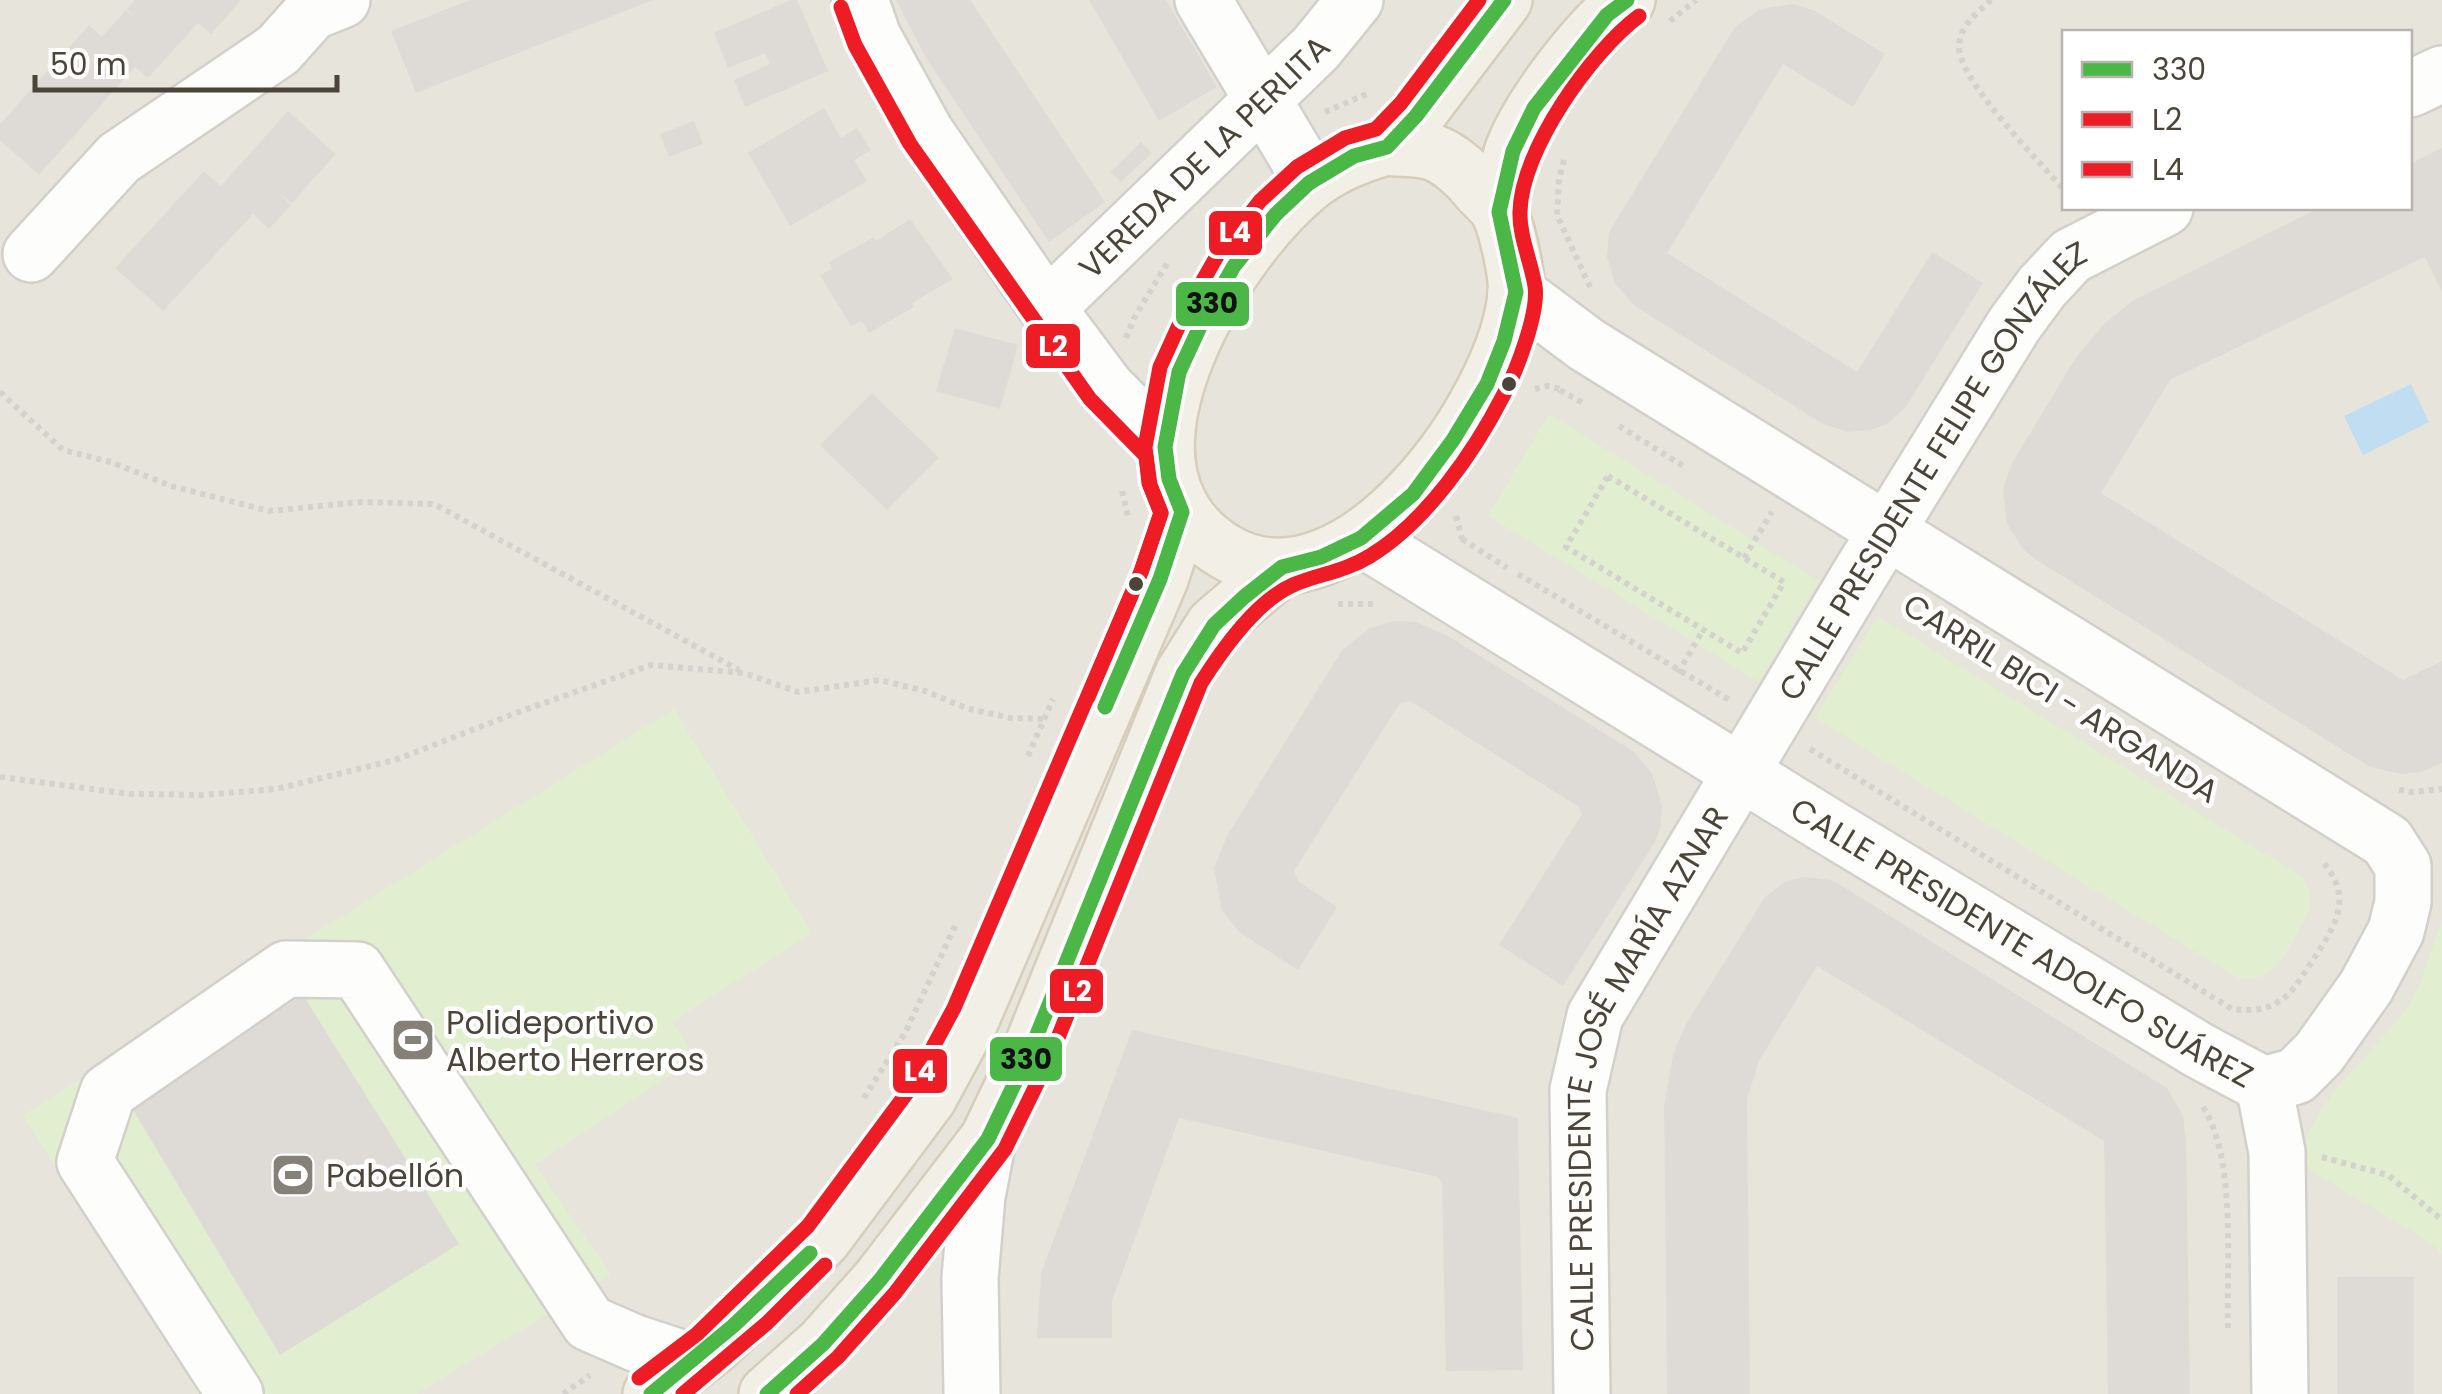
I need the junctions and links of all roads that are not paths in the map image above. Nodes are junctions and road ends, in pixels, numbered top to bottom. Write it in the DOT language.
graph roads {
  1 [pos="342,0"];
  2 [pos="860,0"];
  3 [pos="1203,0"];
  4 [pos="1355,0"];
  5 [pos="1504,0"];
  6 [pos="1642,17"];
  7 [pos="2442,74"];
  8 [pos="2412,88"];
  9 [pos="1271,114"];
  10 [pos="1387,147"];
  11 [pos="1309,184"];
  12 [pos="2160,210"];
  13 [pos="1499,212"];
  14 [pos="31,254"];
  15 [pos="1516,292"];
  16 [pos="1047,308"];
  17 [pos="1165,447"];
  18 [pos="1182,512"];
  19 [pos="1887,530"];
  20 [pos="1360,538"];
  21 [pos="1282,567"];
  22 [pos="1742,772"];
  23 [pos="2422,857"];
  24 [pos="2264,1085"];
  25 [pos="988,1139"];
  26 [pos="672,1378"];
  27 [pos="235,1394"];
  28 [pos="767,1394"];
  29 [pos="972,1394"];
  30 [pos="1582,1394"];
  31 [pos="2280,1394"];
  1 -- 14 [label="street"];
  2 -- 16 [label="street"];
  3 -- 9 [label="street"];
  4 -- 9 [label="street, VEREDA DE LA PERLITA"];
  5 -- 10 [label="main road"];
  6 -- 13 [label="main road"];
  7 -- 8 [label="street"];
  9 -- 11 [label="street"];
  9 -- 16 [label="street, VEREDA DE LA PERLITA"];
  10 -- 11 [label="main road"];
  10 -- 13 [label="main road"];
  11 -- 17 [label="main road"];
  12 -- 19 [label="street, CALLE PRESIDENTE FELIPE GONZÁLEZ"];
  13 -- 15 [label="main road"];
  15 -- 19 [label="street, CALLE PRESIDENTE ADOLFO SUÁREZ"];
  15 -- 20 [label="main road"];
  16 -- 17 [label="street"];
  17 -- 18 [label="main road"];
  18 -- 21 [label="main road"];
  18 -- 26 [label="main road"];
  19 -- 22 [label="street, CALLE PRESIDENTE FELIPE GONZÁLEZ"];
  19 -- 23 [label="street, CALLE PRESIDENTE ADOLFO SUÁREZ"];
  20 -- 21 [label="main road"];
  20 -- 22 [label="street, CALLE PRESIDENTE ADOLFO SUÁREZ"];
  21 -- 25 [label="main road"];
  22 -- 24 [label="street, CALLE PRESIDENTE ADOLFO SUÁREZ"];
  22 -- 30 [label="street, CALLE PRESIDENTE JOSÉ MARÍA AZNAR"];
  23 -- 24 [label="street, CALLE PRESIDENTE ADOLFO SUÁREZ"];
  24 -- 31 [label="street"];
  25 -- 28 [label="main road"];
  25 -- 29 [label="street"];
  26 -- 27 [label="street"];
}
